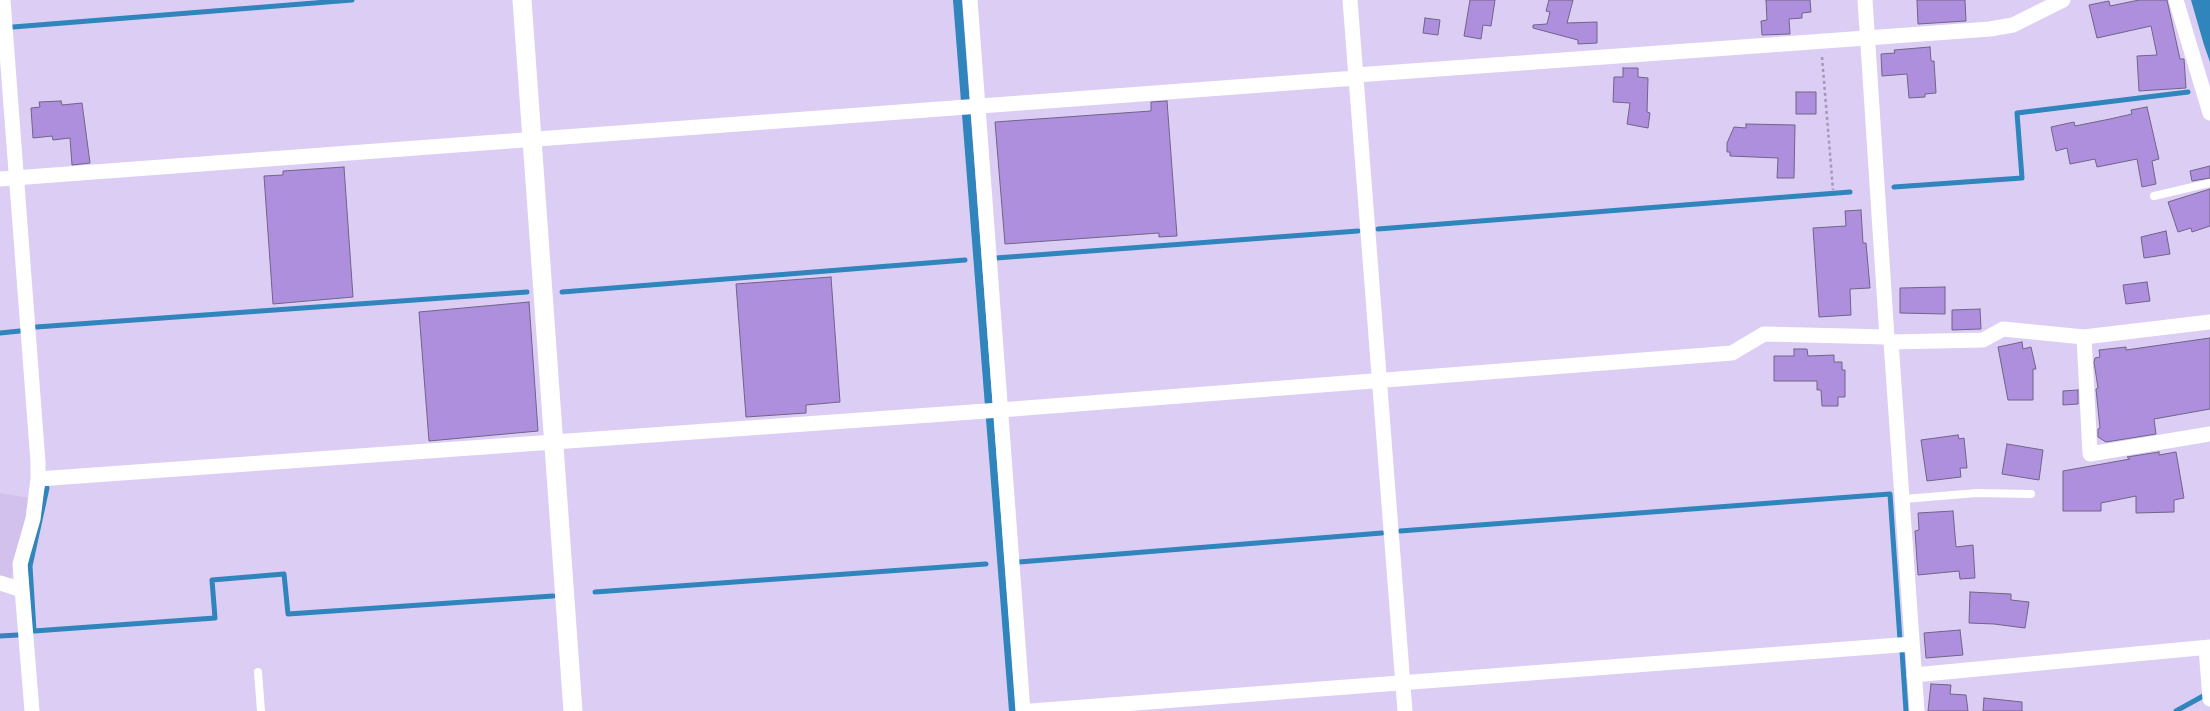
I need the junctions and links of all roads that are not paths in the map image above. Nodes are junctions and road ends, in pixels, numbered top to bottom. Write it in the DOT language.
graph roads {
  1 [pos="3,0"];
  2 [pos="522,0"];
  3 [pos="970,0"];
  4 [pos="1350,0"];
  5 [pos="1865,0"];
  6 [pos="2063,0"];
  7 [pos="2176,0"];
  8 [pos="1868,37"];
  9 [pos="1356,76"];
  10 [pos="970,105"];
  11 [pos="2210,114"];
  12 [pos="532,138"];
  13 [pos="16,177"];
  14 [pos="0,179"];
  15 [pos="2210,182"];
  16 [pos="2154,196"];
  17 [pos="2210,322"];
  18 [pos="2084,337"];
  19 [pos="1889,340"];
  20 [pos="1380,380"];
  21 [pos="992,411"];
  22 [pos="2210,434"];
  23 [pos="555,443"];
  24 [pos="38,479"];
  25 [pos="2031,494"];
  26 [pos="1904,499"];
  27 [pos="0,583"];
  28 [pos="22,590"];
  29 [pos="1912,644"];
  30 [pos="2208,647"];
  31 [pos="258,672"];
  32 [pos="1914,674"];
  33 [pos="1402,682"];
  34 [pos="2210,699"];
  35 [pos="32,711"];
  36 [pos="261,711"];
  37 [pos="573,711"];
  38 [pos="1023,711"];
  39 [pos="1032,711"];
  40 [pos="1404,711"];
  41 [pos="1917,711"];
  1 -- 13 [label="street"];
  2 -- 12 [label="street"];
  3 -- 10 [label="street"];
  4 -- 9 [label="street"];
  5 -- 8 [label="street"];
  6 -- 8 [label="street"];
  7 -- 11 [label="street"];
  8 -- 9 [label="street"];
  8 -- 19 [label="street"];
  9 -- 10 [label="street"];
  9 -- 20 [label="street"];
  10 -- 12 [label="street"];
  10 -- 21 [label="street"];
  12 -- 13 [label="street"];
  12 -- 23 [label="street"];
  13 -- 14 [label="street"];
  13 -- 24 [label="street"];
  15 -- 16 [label="lane"];
  17 -- 18 [label="street"];
  18 -- 19 [label="street"];
  18 -- 22 [label="street"];
  19 -- 20 [label="street"];
  19 -- 26 [label="street"];
  20 -- 21 [label="street"];
  20 -- 33 [label="street"];
  21 -- 23 [label="street"];
  21 -- 38 [label="street"];
  23 -- 24 [label="street"];
  23 -- 37 [label="street"];
  24 -- 28 [label="street"];
  25 -- 26 [label="lane"];
  26 -- 29 [label="street"];
  27 -- 28 [label="street"];
  28 -- 35 [label="street"];
  29 -- 32 [label="street"];
  29 -- 33 [label="street"];
  30 -- 32 [label="street"];
  30 -- 34 [label="street"];
  31 -- 36 [label="lane"];
  32 -- 41 [label="street"];
  33 -- 39 [label="street"];
  33 -- 40 [label="street"];
}
